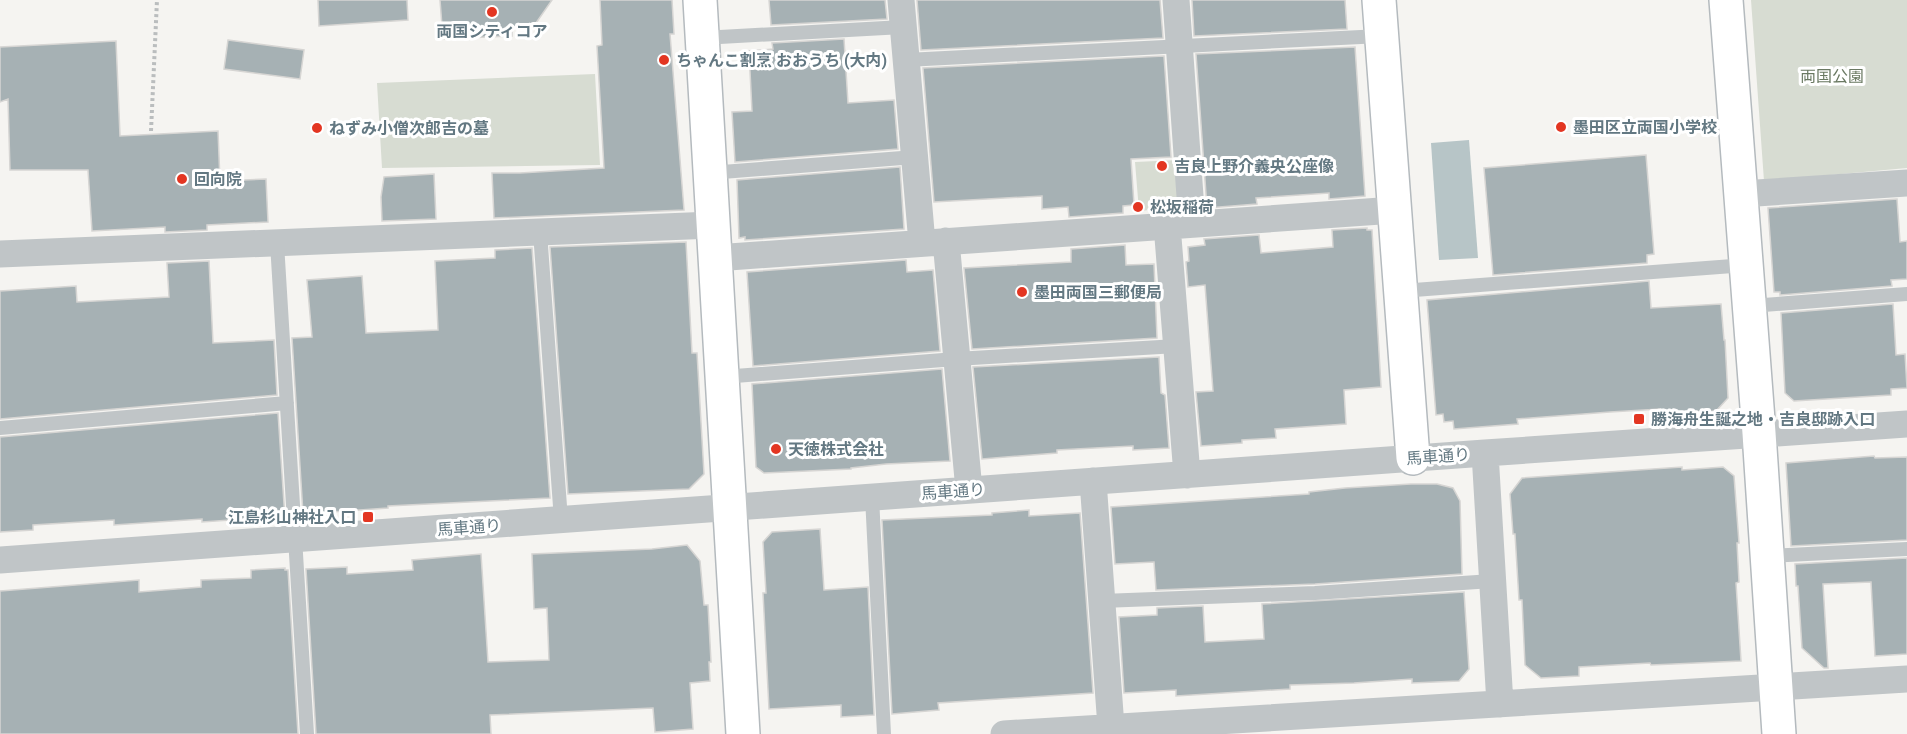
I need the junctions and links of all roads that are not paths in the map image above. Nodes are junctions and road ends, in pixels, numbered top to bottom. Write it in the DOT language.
graph roads {
  1 [pos="700,0"];
  2 [pos="901,0"];
  3 [pos="1176,0"];
  4 [pos="1379,0"];
  5 [pos="1726,0"];
  6 [pos="903,27"];
  7 [pos="1381,36"];
  8 [pos="702,38"];
  9 [pos="1179,46"];
  10 [pos="906,60"];
  11 [pos="915,157"];
  12 [pos="709,173"];
  13 [pos="1907,183"];
  14 [pos="1741,194"];
  15 [pos="1395,210"];
  16 [pos="713,225"];
  17 [pos="1180,225"];
  18 [pos="540,232"];
  19 [pos="934,242"];
  20 [pos="277,243"];
  21 [pos="0,254"];
  22 [pos="715,258"];
  23 [pos="1746,265"];
  24 [pos="1401,291"];
  25 [pos="1907,294"];
  26 [pos="1750,306"];
  27 [pos="1177,345"];
  28 [pos="956,359"];
  29 [pos="722,377"];
  30 [pos="287,403"];
  31 [pos="1907,424"];
  32 [pos="0,428"];
  33 [pos="1759,433"];
  34 [pos="1485,453"];
  35 [pos="1413,458"];
  36 [pos="1187,475"];
  37 [pos="1093,481"];
  38 [pos="969,490"];
  39 [pos="872,497"];
  40 [pos="730,508"];
  41 [pos="561,520"];
  42 [pos="296,539"];
  43 [pos="1907,549"];
  44 [pos="1767,556"];
  45 [pos="0,560"];
  46 [pos="1492,581"];
  47 [pos="1102,602"];
  48 [pos="1907,679"];
  49 [pos="1776,687"];
  50 [pos="1500,704"];
  51 [pos="1111,727"];
  52 [pos="307,734"];
  53 [pos="743,734"];
  54 [pos="884,734"];
  55 [pos="1004,734"];
  56 [pos="1779,734"];
  1 -- 8 [label="street"];
  2 -- 6 [label="street"];
  3 -- 9 [label="street"];
  4 -- 7 [label="street"];
  5 -- 14 [label="street"];
  6 -- 8 [label="lane"];
  6 -- 10 [label="street"];
  7 -- 9 [label="lane"];
  7 -- 15 [label="street"];
  8 -- 12 [label="street"];
  9 -- 10 [label="lane"];
  9 -- 17 [label="street"];
  10 -- 11 [label="street"];
  11 -- 12 [label="lane"];
  11 -- 19 [label="street"];
  12 -- 16 [label="street"];
  13 -- 14 [label="street"];
  14 -- 23 [label="street"];
  15 -- 17 [label="street"];
  15 -- 24 [label="street"];
  16 -- 18 [label="street"];
  16 -- 22 [label="street"];
  17 -- 19 [label="street"];
  17 -- 27 [label="street"];
  18 -- 20 [label="street"];
  18 -- 41 [label="lane"];
  19 -- 22 [label="street"];
  19 -- 28 [label="street"];
  20 -- 21 [label="street"];
  20 -- 30 [label="lane"];
  22 -- 29 [label="street"];
  23 -- 24 [label="lane"];
  23 -- 26 [label="street"];
  24 -- 35 [label="street"];
  25 -- 26 [label="lane"];
  26 -- 33 [label="street"];
  27 -- 28 [label="lane"];
  27 -- 36 [label="street"];
  28 -- 29 [label="lane"];
  28 -- 38 [label="street"];
  29 -- 40 [label="street"];
  30 -- 32 [label="lane"];
  30 -- 42 [label="lane"];
  31 -- 33 [label="street, 馬車通り"];
  33 -- 34 [label="street, 馬車通り"];
  33 -- 44 [label="street"];
  34 -- 35 [label="street, 馬車通り"];
  34 -- 46 [label="street"];
  35 -- 36 [label="street, 馬車通り"];
  36 -- 37 [label="street, 馬車通り"];
  37 -- 38 [label="street, 馬車通り"];
  37 -- 47 [label="street"];
  38 -- 39 [label="street, 馬車通り"];
  39 -- 40 [label="street, 馬車通り"];
  39 -- 54 [label="lane"];
  40 -- 41 [label="street, 馬車通り"];
  40 -- 53 [label="street"];
  41 -- 42 [label="street, 馬車通り"];
  42 -- 45 [label="street, 馬車通り"];
  42 -- 52 [label="lane"];
  43 -- 44 [label="lane"];
  44 -- 49 [label="street"];
  46 -- 47 [label="lane"];
  46 -- 50 [label="street"];
  47 -- 51 [label="street"];
  48 -- 49 [label="street"];
  49 -- 50 [label="street"];
  49 -- 56 [label="street"];
  50 -- 51 [label="street"];
  51 -- 55 [label="street"];
}
